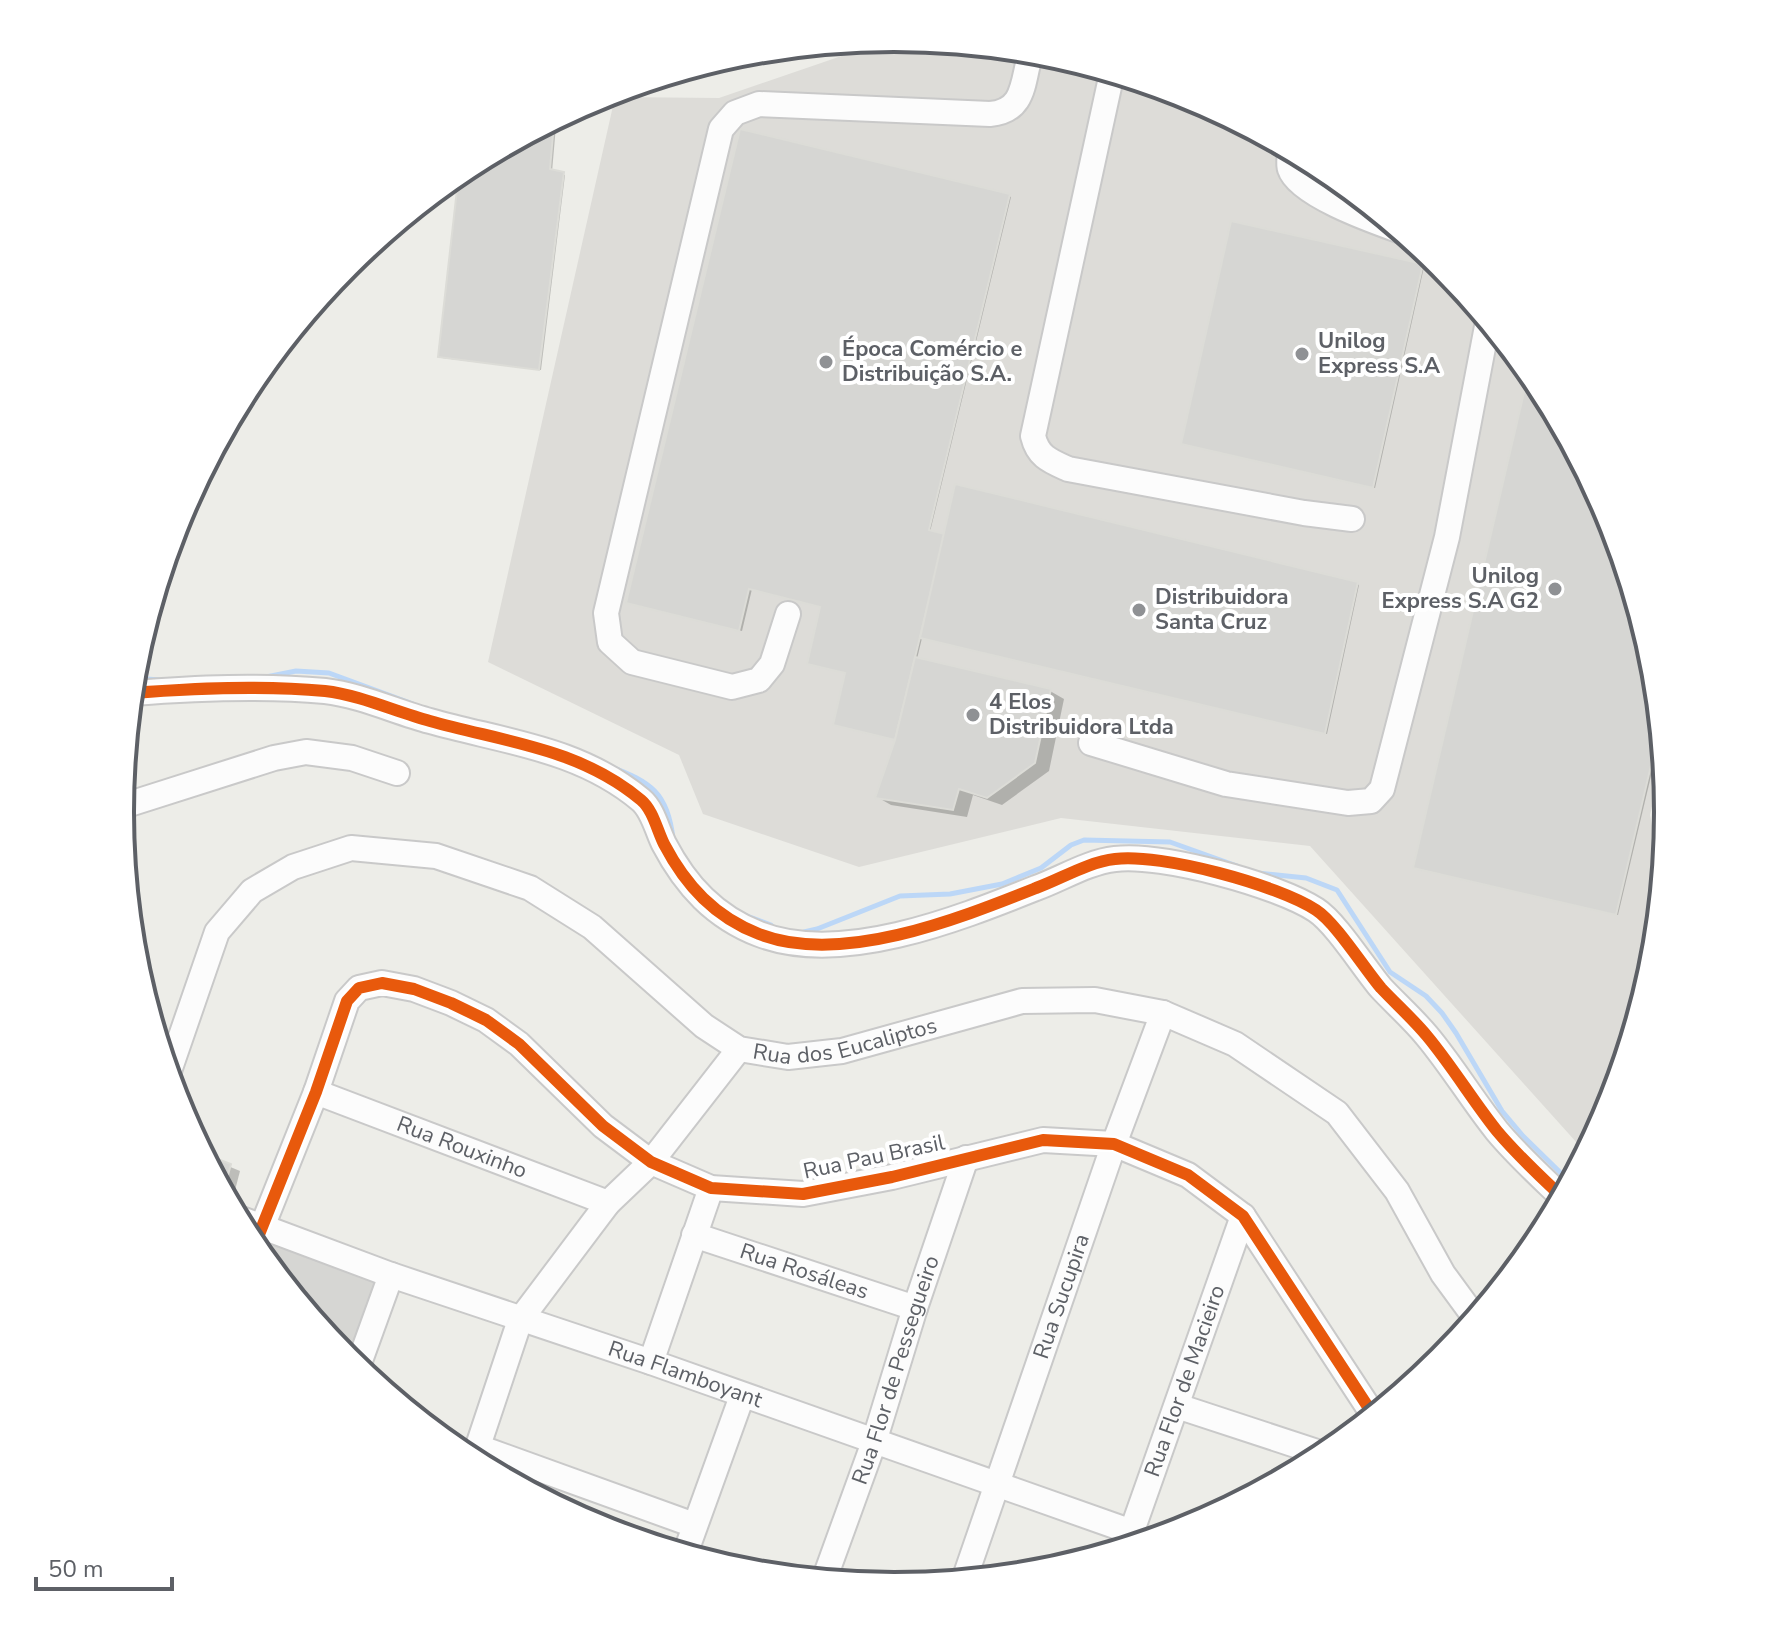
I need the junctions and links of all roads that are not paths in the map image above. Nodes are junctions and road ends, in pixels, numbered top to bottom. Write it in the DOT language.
graph roads {
  1 [pos="1028,65"];
  2 [pos="1110,84"];
  3 [pos="1289,163"];
  4 [pos="1368,219"];
  5 [pos="1485,335"];
  6 [pos="1352,519"];
  7 [pos="788,614"];
  8 [pos="143,692"];
  9 [pos="1091,743"];
  10 [pos="397,773"];
  11 [pos="134,802"];
  12 [pos="1163,1013"];
  13 [pos="739,1049"];
  14 [pos="174,1057"];
  15 [pos="316,1092"];
  16 [pos="1114,1144"];
  17 [pos="966,1158"];
  18 [pos="651,1162"];
  19 [pos="711,1188"];
  20 [pos="1555,1190"];
  21 [pos="608,1203"];
  22 [pos="1243,1216"];
  23 [pos="260,1232"];
  24 [pos="694,1235"];
  25 [pos="264,1238"];
  26 [pos="391,1275"];
  27 [pos="915,1308"];
  28 [pos="1469,1310"];
  29 [pos="520,1320"];
  30 [pos="362,1355"];
  31 [pos="651,1362"];
  32 [pos="742,1396"];
  33 [pos="1177,1406"];
  34 [pos="1368,1407"];
  35 [pos="874,1442"];
  36 [pos="477,1449"];
  37 [pos="1301,1455"];
  38 [pos="498,1462"];
  39 [pos="997,1486"];
  40 [pos="694,1525"];
  41 [pos="1131,1535"];
  42 [pos="1123,1538"];
  43 [pos="688,1544"];
  44 [pos="828,1569"];
  45 [pos="968,1569"];
  1 -- 7 [label="street"];
  2 -- 6 [label="street"];
  3 -- 4 [label="street"];
  5 -- 9 [label="street"];
  8 -- 20 [label="street"];
  10 -- 11 [label="street"];
  12 -- 13 [label="street, Rua dos Eucaliptos"];
  12 -- 16 [label="street, Rua Sucupira"];
  12 -- 28 [label="street, Rua dos Eucaliptos"];
  13 -- 14 [label="street, Rua dos Eucaliptos"];
  13 -- 18 [label="street"];
  15 -- 18 [label="street, Rua Pau Brasil"];
  15 -- 21 [label="street, Rua Rouxinho"];
  15 -- 23 [label="street, Rua Pau Brasil"];
  16 -- 17 [label="street, Rua Pau Brasil"];
  16 -- 22 [label="street, Rua Pau Brasil"];
  16 -- 39 [label="street, Rua Sucupira"];
  17 -- 19 [label="street, Rua Pau Brasil"];
  17 -- 27 [label="street, Rua Flor de Pessegueiro"];
  18 -- 19 [label="street, Rua Pau Brasil"];
  18 -- 21 [label="street"];
  19 -- 24 [label="street"];
  21 -- 29 [label="street"];
  22 -- 33 [label="street, Rua Flor de Macieiro"];
  22 -- 34 [label="street, Rua Pau Brasil"];
  24 -- 27 [label="street, Rua Rosáleas"];
  24 -- 31 [label="street"];
  25 -- 26 [label="street, Rua Flamboyant"];
  26 -- 29 [label="street, Rua Flamboyant"];
  26 -- 30 [label="street"];
  27 -- 35 [label="street, Rua Flor de Pessegueiro"];
  29 -- 31 [label="street, Rua Flamboyant"];
  29 -- 36 [label="street"];
  31 -- 32 [label="street, Rua Flamboyant"];
  32 -- 35 [label="street, Rua Flamboyant"];
  32 -- 40 [label="street"];
  33 -- 37 [label="street"];
  33 -- 41 [label="street, Rua Flor de Macieiro"];
  35 -- 39 [label="street, Rua Flamboyant"];
  35 -- 44 [label="street, Rua Flor de Pessegueiro"];
  38 -- 40 [label="street"];
  39 -- 42 [label="street, Rua Flamboyant"];
  39 -- 45 [label="street, Rua Sucupira"];
  40 -- 43 [label="street"];
}
